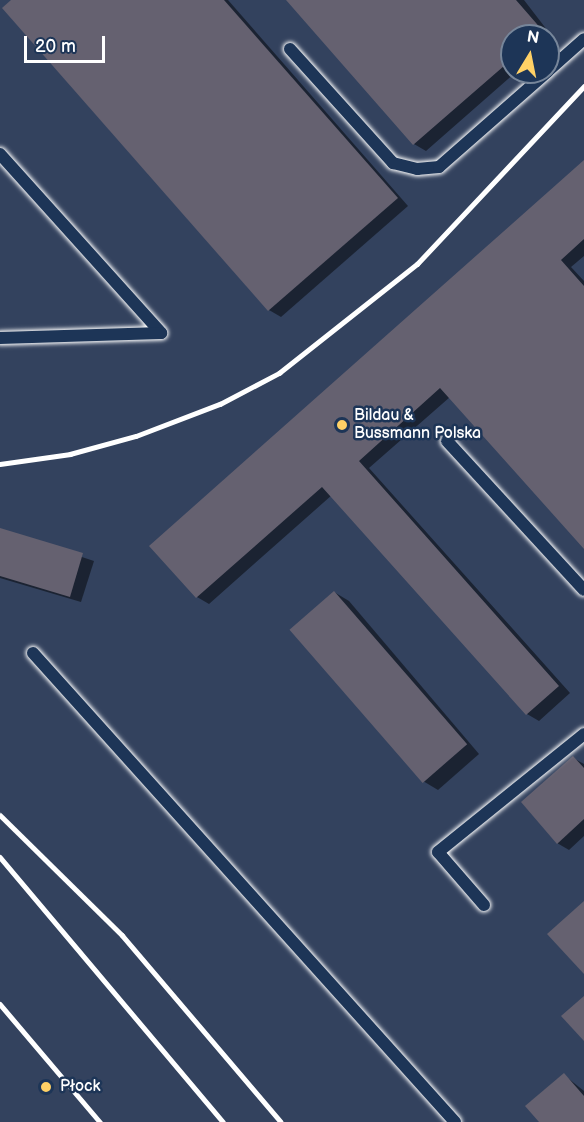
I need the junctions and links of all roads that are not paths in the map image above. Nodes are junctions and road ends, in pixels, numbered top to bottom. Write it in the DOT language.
graph roads {
  1 [pos="584,39"];
  2 [pos="290,49"];
  3 [pos="560,60"];
  4 [pos="532,84"];
  5 [pos="0,154"];
  6 [pos="0,338"];
  7 [pos="447,441"];
  8 [pos="584,590"];
  9 [pos="33,653"];
  10 [pos="584,735"];
  11 [pos="484,905"];
  12 [pos="455,1122"];
  1 -- 3 [label="lane"];
  2 -- 4 [label="lane"];
  5 -- 6 [label="lane"];
  7 -- 8 [label="lane"];
  9 -- 12 [label="lane"];
  10 -- 11 [label="lane"];
}
